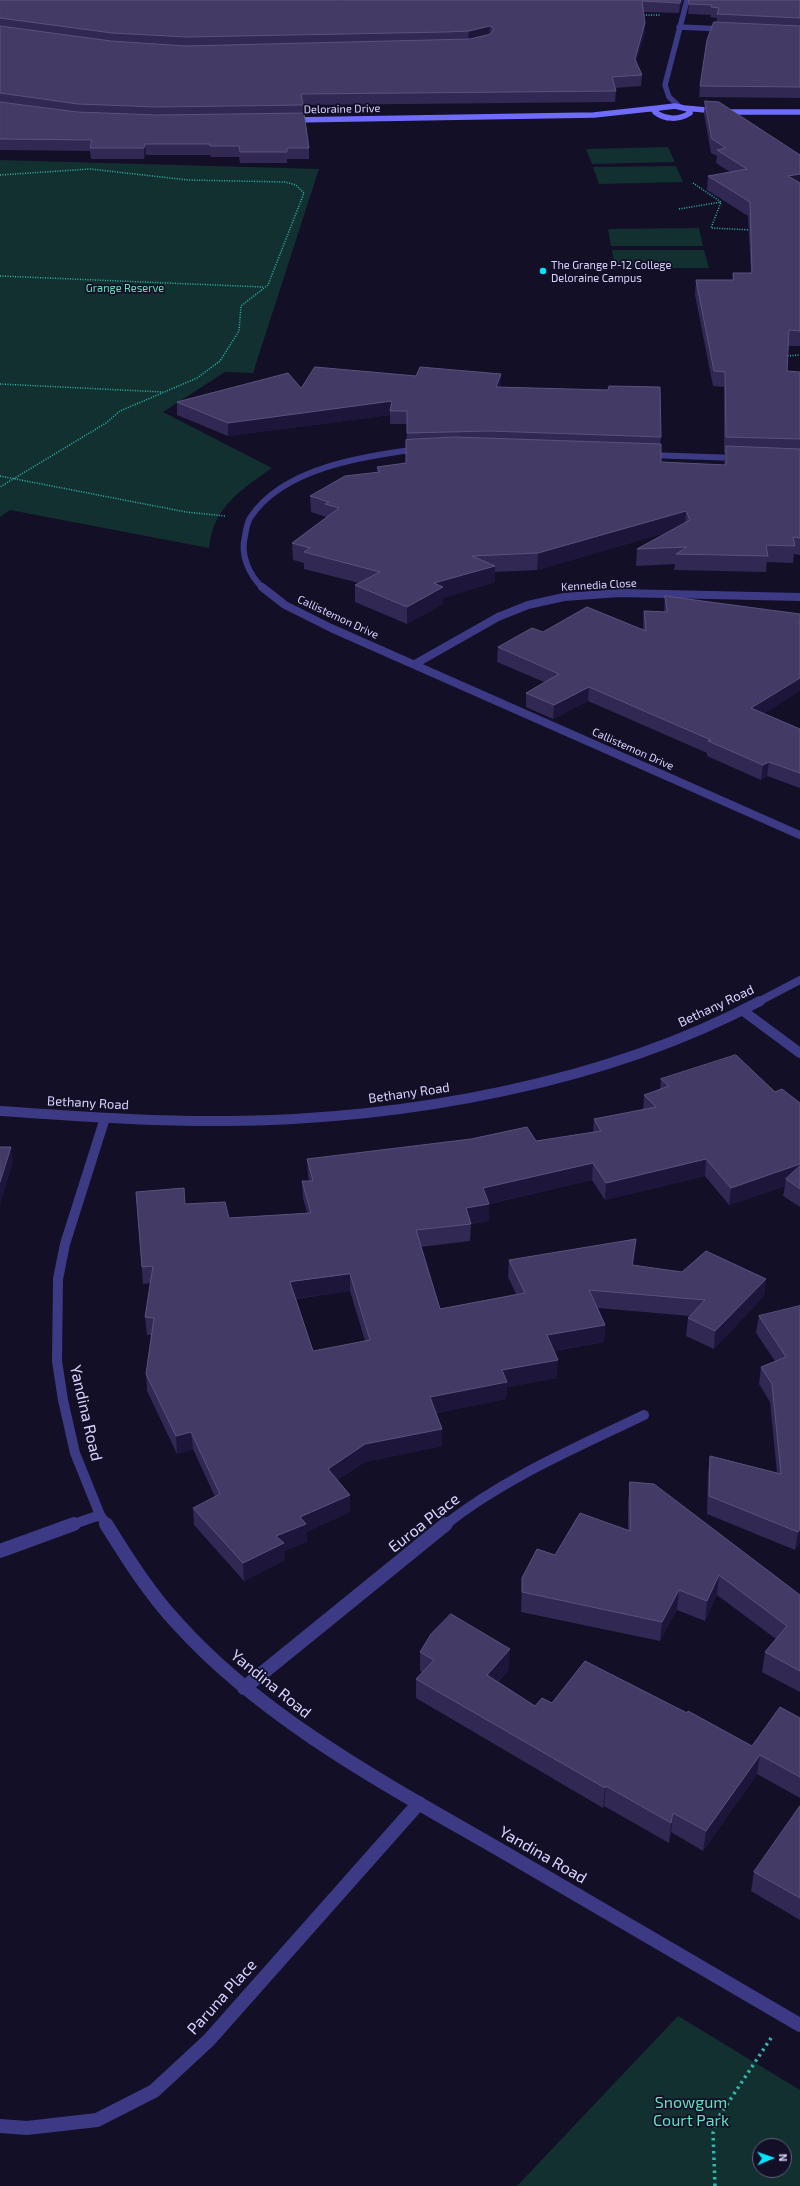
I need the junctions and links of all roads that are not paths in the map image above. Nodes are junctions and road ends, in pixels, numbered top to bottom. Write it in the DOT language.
graph roads {
  1 [pos="687,0"];
  2 [pos="679,27"];
  3 [pos="729,29"];
  4 [pos="667,94"];
  5 [pos="660,107"];
  6 [pos="682,107"];
  7 [pos="728,112"];
  8 [pos="800,112"];
  9 [pos="614,114"];
  10 [pos="688,115"];
  11 [pos="662,116"];
  12 [pos="287,120"];
  13 [pos="424,449"];
  14 [pos="642,455"];
  15 [pos="745,458"];
  16 [pos="800,597"];
  17 [pos="415,664"];
  18 [pos="800,835"];
  19 [pos="800,980"];
  20 [pos="742,1010"];
  21 [pos="800,1053"];
  22 [pos="0,1110"];
  23 [pos="105,1118"];
  24 [pos="644,1415"];
  25 [pos="100,1515"];
  26 [pos="0,1551"];
  27 [pos="244,1688"];
  28 [pos="419,1803"];
  29 [pos="800,2025"];
  30 [pos="0,2126"];
  1 -- 2 [label="street"];
  2 -- 3 [label="street"];
  2 -- 4 [label="street"];
  4 -- 5 [label="street"];
  4 -- 6 [label="street"];
  5 -- 6 [label="street, Deloraine Drive"];
  5 -- 9 [label="street, Deloraine Drive"];
  5 -- 11 [label="street"];
  6 -- 7 [label="street"];
  6 -- 10 [label="street"];
  7 -- 8 [label="street"];
  7 -- 10 [label="street"];
  9 -- 11 [label="street, Deloraine Drive"];
  9 -- 12 [label="street, Deloraine Drive"];
  10 -- 11 [label="street, Deloraine Drive"];
  13 -- 17 [label="street, Callistemon Drive"];
  14 -- 15 [label="street"];
  16 -- 17 [label="street, Kennedia Close"];
  17 -- 18 [label="street, Callistemon Drive"];
  19 -- 20 [label="street, Bethany Road"];
  20 -- 21 [label="street"];
  20 -- 23 [label="street, Bethany Road"];
  22 -- 23 [label="street, Bethany Road"];
  23 -- 25 [label="street, Yandina Road"];
  24 -- 27 [label="street, Euroa Place"];
  25 -- 26 [label="street"];
  25 -- 27 [label="street, Yandina Road"];
  27 -- 28 [label="street, Yandina Road"];
  28 -- 29 [label="street, Yandina Road"];
  28 -- 30 [label="street, Paruna Place"];
}
